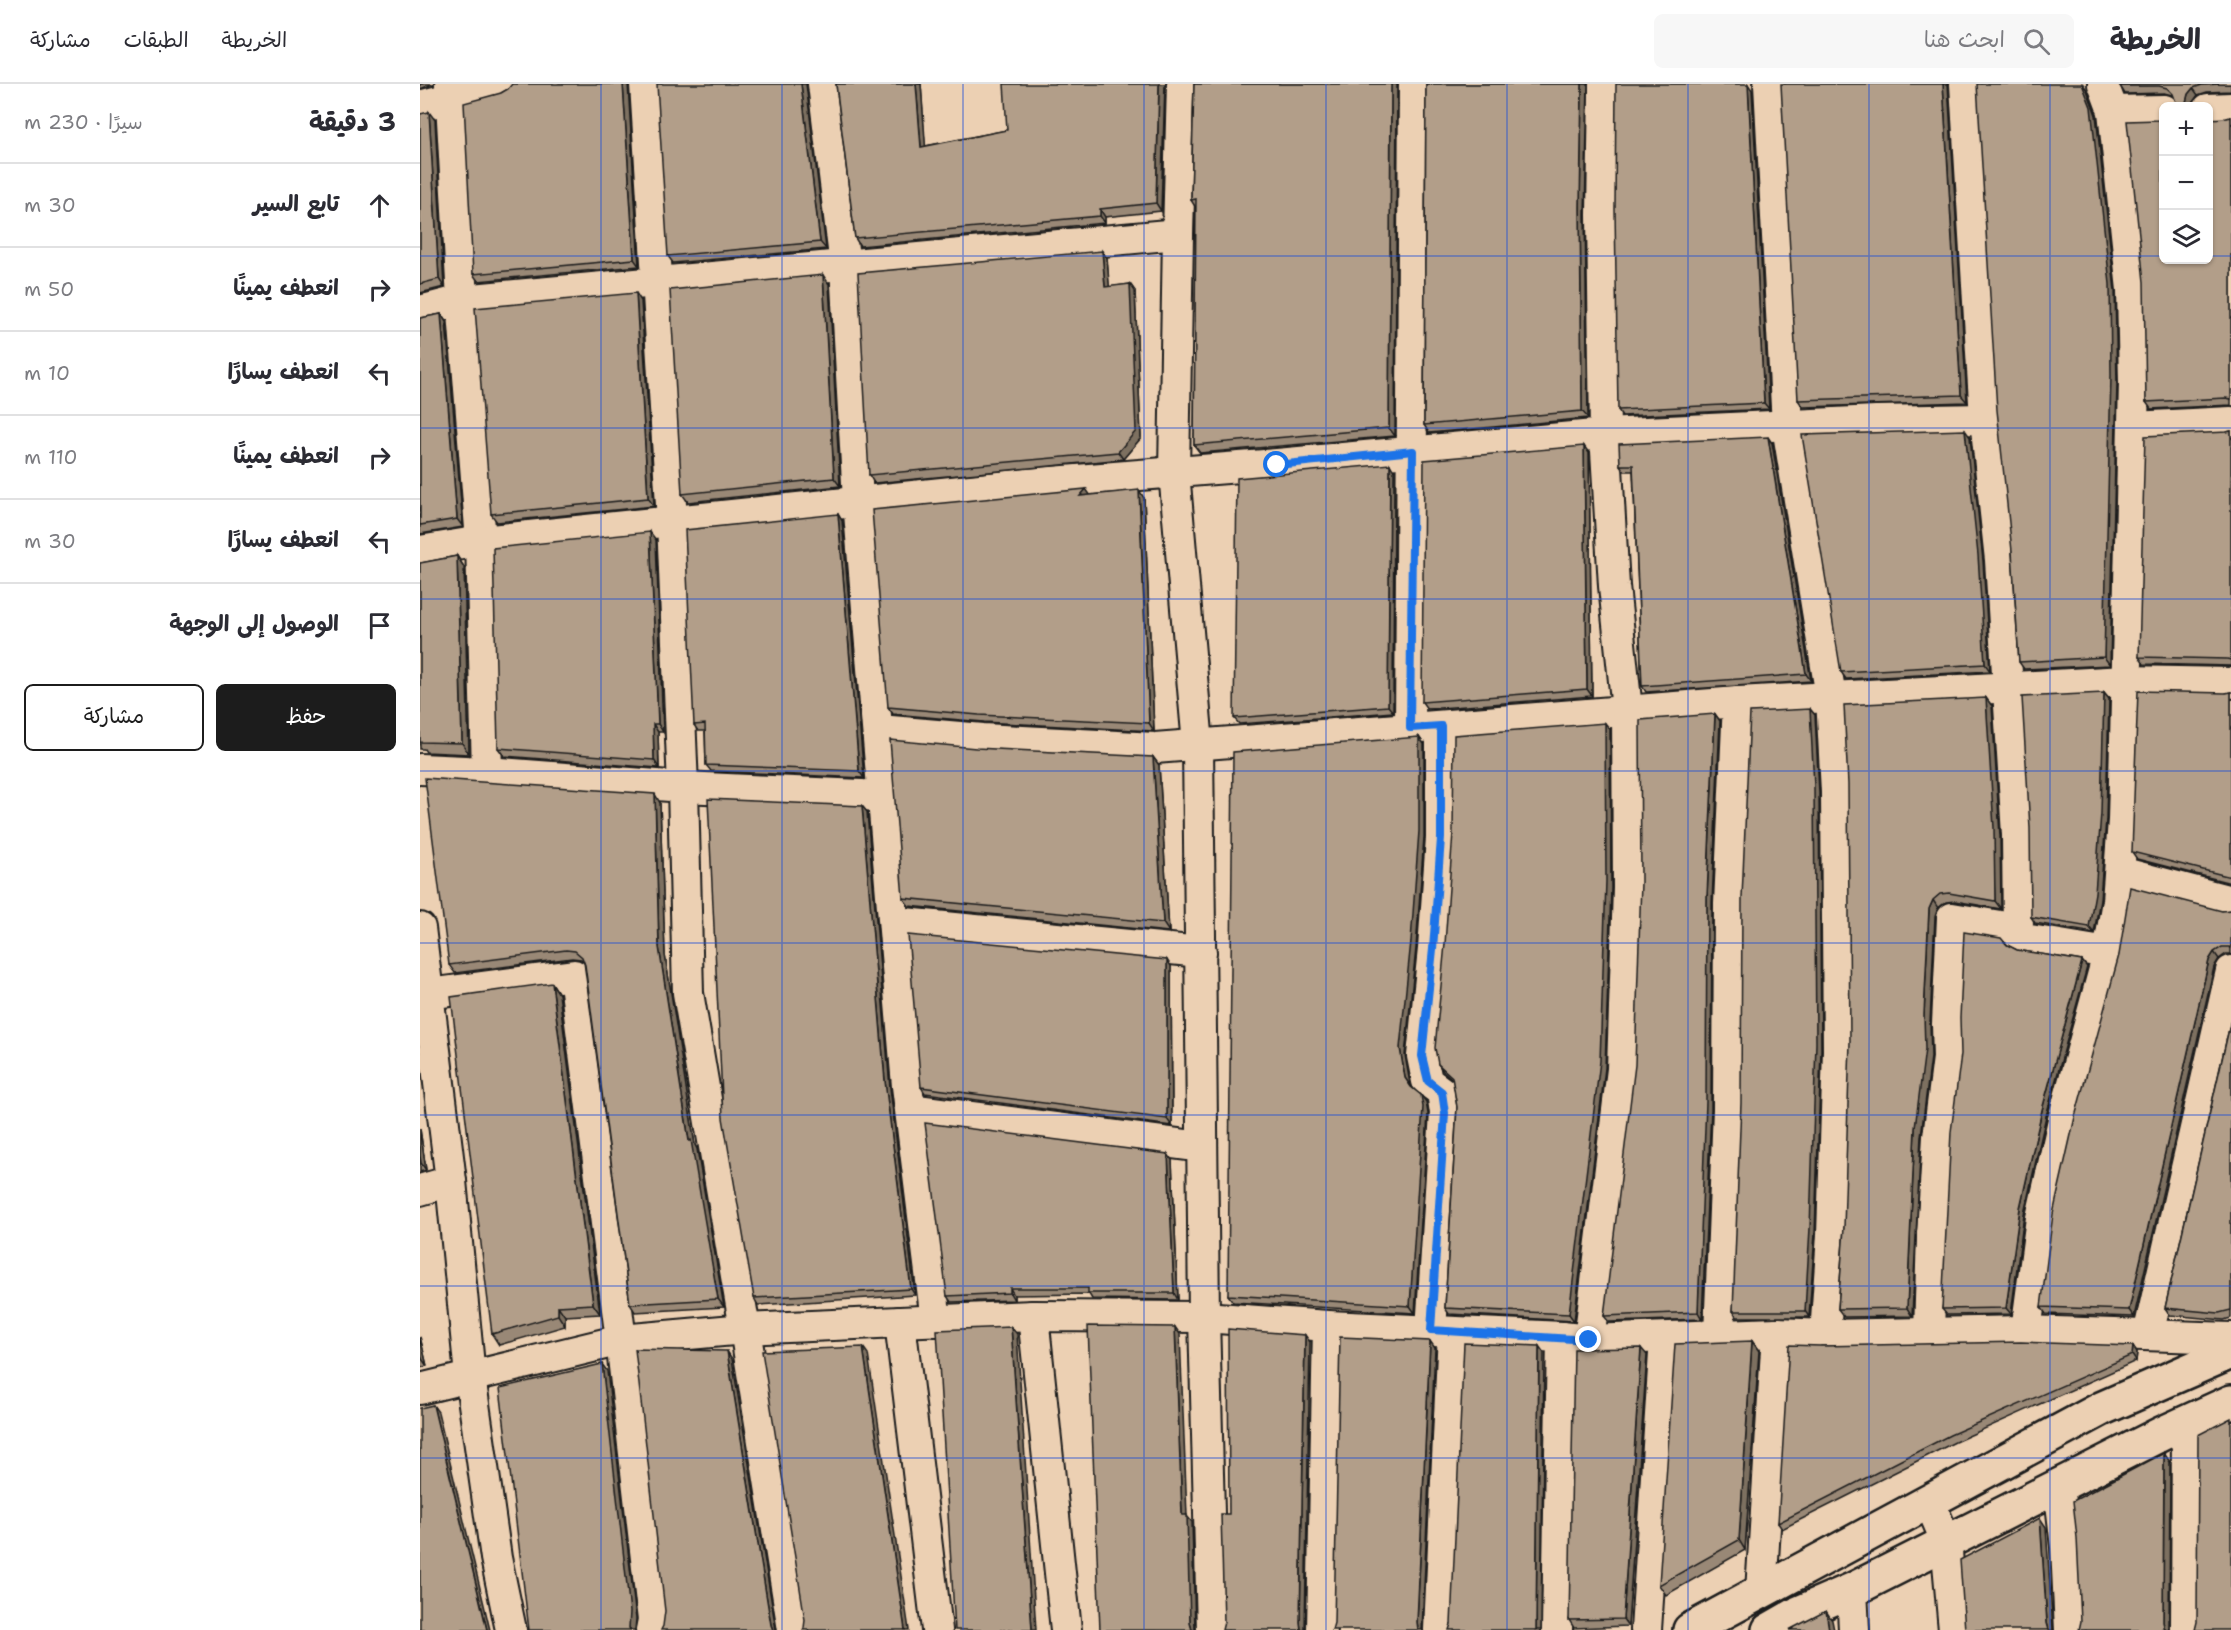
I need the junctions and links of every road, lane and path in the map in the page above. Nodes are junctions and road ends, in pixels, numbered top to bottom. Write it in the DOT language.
graph roads {
  1 [pos="502,84"];
  2 [pos="645,84"];
  3 [pos="823,84"];
  4 [pos="1182,84"];
  5 [pos="1414,84"];
  6 [pos="1604,84"];
  7 [pos="1769,84"];
  8 [pos="1965,84"];
  9 [pos="450,91"];
  10 [pos="2108,97"];
  11 [pos="420,106"];
  12 [pos="2231,108"];
  13 [pos="2159,109"];
  14 [pos="2213,109"];
  15 [pos="1178,234"];
  16 [pos="845,266"];
  17 [pos="657,282"];
  18 [pos="462,300"];
  19 [pos="420,311"];
  20 [pos="1985,418"];
  21 [pos="2231,422"];
  22 [pos="1787,426"];
  23 [pos="2133,427"];
  24 [pos="1605,434"];
  25 [pos="1413,451"];
  26 [pos="1174,472"];
  27 [pos="858,501"];
  28 [pos="672,521"];
  29 [pos="481,541"];
  30 [pos="420,551"];
  31 [pos="2125,681"];
  32 [pos="2231,683"];
  33 [pos="2007,686"];
  34 [pos="1831,698"];
  35 [pos="1738,702"];
  36 [pos="1627,710"];
  37 [pos="1441,726"];
  38 [pos="1410,728"];
  39 [pos="879,730"];
  40 [pos="1198,745"];
  41 [pos="420,769"];
  42 [pos="487,772"];
  43 [pos="683,787"];
  44 [pos="884,796"];
  45 [pos="2120,872"];
  46 [pos="2231,901"];
  47 [pos="894,922"];
  48 [pos="420,928"];
  49 [pos="2018,929"];
  50 [pos="1201,952"];
  51 [pos="2108,953"];
  52 [pos="2231,971"];
  53 [pos="425,987"];
  54 [pos="2226,1023"];
  55 [pos="911,1109"];
  56 [pos="1202,1147"];
  57 [pos="451,1180"];
  58 [pos="420,1190"];
  59 [pos="1033,1316"];
  60 [pos="1204,1317"];
  61 [pos="936,1321"];
  62 [pos="900,1322"];
  63 [pos="1328,1326"];
  64 [pos="745,1329"];
  65 [pos="1442,1331"];
  66 [pos="2026,1331"];
  67 [pos="1777,1333"];
  68 [pos="1929,1333"];
  69 [pos="1719,1335"];
  70 [pos="1825,1335"];
  71 [pos="2148,1335"];
  72 [pos="1576,1338"];
  73 [pos="1665,1338"];
  74 [pos="2231,1338"];
  75 [pos="621,1340"];
  76 [pos="2231,1352"];
  77 [pos="470,1376"];
  78 [pos="420,1389"];
  79 [pos="2231,1402"];
  80 [pos="2187,1423"];
  81 [pos="2059,1485"];
  82 [pos="1929,1501"];
  83 [pos="1946,1541"];
  84 [pos="1852,1590"];
  85 [pos="1761,1592"];
  86 [pos="512,1630"];
  87 [pos="651,1630"];
  88 [pos="793,1630"];
  89 [pos="937,1630"];
  90 [pos="1066,1630"];
  91 [pos="1212,1630"];
  92 [pos="1322,1630"];
  93 [pos="1439,1630"];
  94 [pos="1557,1630"];
  95 [pos="1646,1630"];
  96 [pos="1690,1630"];
  97 [pos="1769,1630"];
  98 [pos="1854,1630"];
  99 [pos="1954,1630"];
  100 [pos="2070,1630"];
  101 [pos="2186,1630"];
  1 -- 9 [label="street"];
  2 -- 17 [label="street"];
  3 -- 16 [label="street"];
  4 -- 15 [label="street"];
  5 -- 25 [label="street"];
  6 -- 24 [label="street"];
  7 -- 22 [label="street"];
  8 -- 20 [label="street"];
  9 -- 11 [label="street"];
  9 -- 18 [label="street"];
  10 -- 13 [label="street"];
  10 -- 23 [label="street"];
  12 -- 14 [label="street"];
  15 -- 16 [label="street"];
  15 -- 26 [label="street"];
  16 -- 17 [label="street"];
  16 -- 27 [label="street"];
  17 -- 18 [label="street"];
  17 -- 28 [label="street"];
  18 -- 19 [label="street"];
  18 -- 29 [label="street"];
  20 -- 22 [label="street"];
  20 -- 33 [label="street"];
  21 -- 23 [label="street"];
  22 -- 24 [label="street"];
  22 -- 34 [label="street"];
  23 -- 31 [label="street"];
  24 -- 25 [label="street"];
  24 -- 36 [label="street"];
  25 -- 26 [label="street"];
  25 -- 38 [label="street"];
  26 -- 27 [label="street"];
  26 -- 40 [label="street"];
  27 -- 28 [label="street"];
  27 -- 39 [label="street"];
  28 -- 29 [label="street"];
  28 -- 43 [label="street"];
  29 -- 30 [label="street"];
  29 -- 42 [label="street"];
  31 -- 32 [label="street"];
  31 -- 33 [label="street"];
  31 -- 45 [label="street"];
  33 -- 34 [label="street"];
  33 -- 49 [label="street"];
  34 -- 35 [label="street"];
  34 -- 70 [label="street"];
  35 -- 36 [label="street"];
  35 -- 69 [label="street"];
  36 -- 37 [label="street"];
  36 -- 72 [label="street"];
  37 -- 38 [label="street"];
  37 -- 65 [label="street"];
  38 -- 40 [label="street"];
  39 -- 40 [label="street"];
  39 -- 44 [label="street"];
  40 -- 50 [label="street"];
  41 -- 42 [label="street"];
  42 -- 43 [label="street"];
  43 -- 44 [label="street"];
  43 -- 64 [label="street"];
  44 -- 47 [label="street"];
  45 -- 46 [label="street"];
  45 -- 51 [label="street"];
  47 -- 50 [label="street"];
  47 -- 55 [label="street"];
  48 -- 53 [label="street"];
  49 -- 51 [label="street"];
  49 -- 68 [label="street"];
  50 -- 56 [label="street"];
  51 -- 66 [label="street"];
  52 -- 54 [label="street"];
  53 -- 57 [label="street"];
  53 -- 75 [label="street"];
  54 -- 71 [label="street"];
  55 -- 56 [label="street"];
  55 -- 61 [label="street"];
  56 -- 60 [label="street"];
  57 -- 58 [label="street"];
  57 -- 77 [label="street"];
  59 -- 60 [label="street"];
  59 -- 61 [label="street"];
  59 -- 90 [label="street"];
  60 -- 63 [label="street"];
  60 -- 91 [label="street"];
  61 -- 62 [label="street"];
  62 -- 64 [label="street"];
  62 -- 89 [label="street"];
  63 -- 65 [label="street"];
  63 -- 92 [label="street"];
  64 -- 75 [label="street"];
  64 -- 88 [label="street"];
  65 -- 72 [label="street"];
  65 -- 93 [label="street"];
  66 -- 68 [label="street"];
  66 -- 71 [label="street"];
  67 -- 69 [label="street"];
  67 -- 70 [label="street"];
  67 -- 85 [label="street"];
  68 -- 70 [label="street"];
  69 -- 73 [label="street"];
  71 -- 74 [label="street"];
  72 -- 73 [label="street"];
  72 -- 94 [label="street"];
  73 -- 95 [label="street"];
  75 -- 77 [label="street"];
  75 -- 87 [label="street"];
  76 -- 82 [label="main road"];
  77 -- 78 [label="street"];
  77 -- 86 [label="street"];
  79 -- 80 [label="main road"];
  80 -- 81 [label="main road"];
  80 -- 101 [label="street"];
  81 -- 83 [label="main road"];
  81 -- 100 [label="street"];
  82 -- 83 [label="street"];
  82 -- 85 [label="main road"];
  83 -- 84 [label="main road"];
  83 -- 99 [label="street"];
  84 -- 97 [label="main road"];
  84 -- 98 [label="street"];
  85 -- 96 [label="main road"];
}
